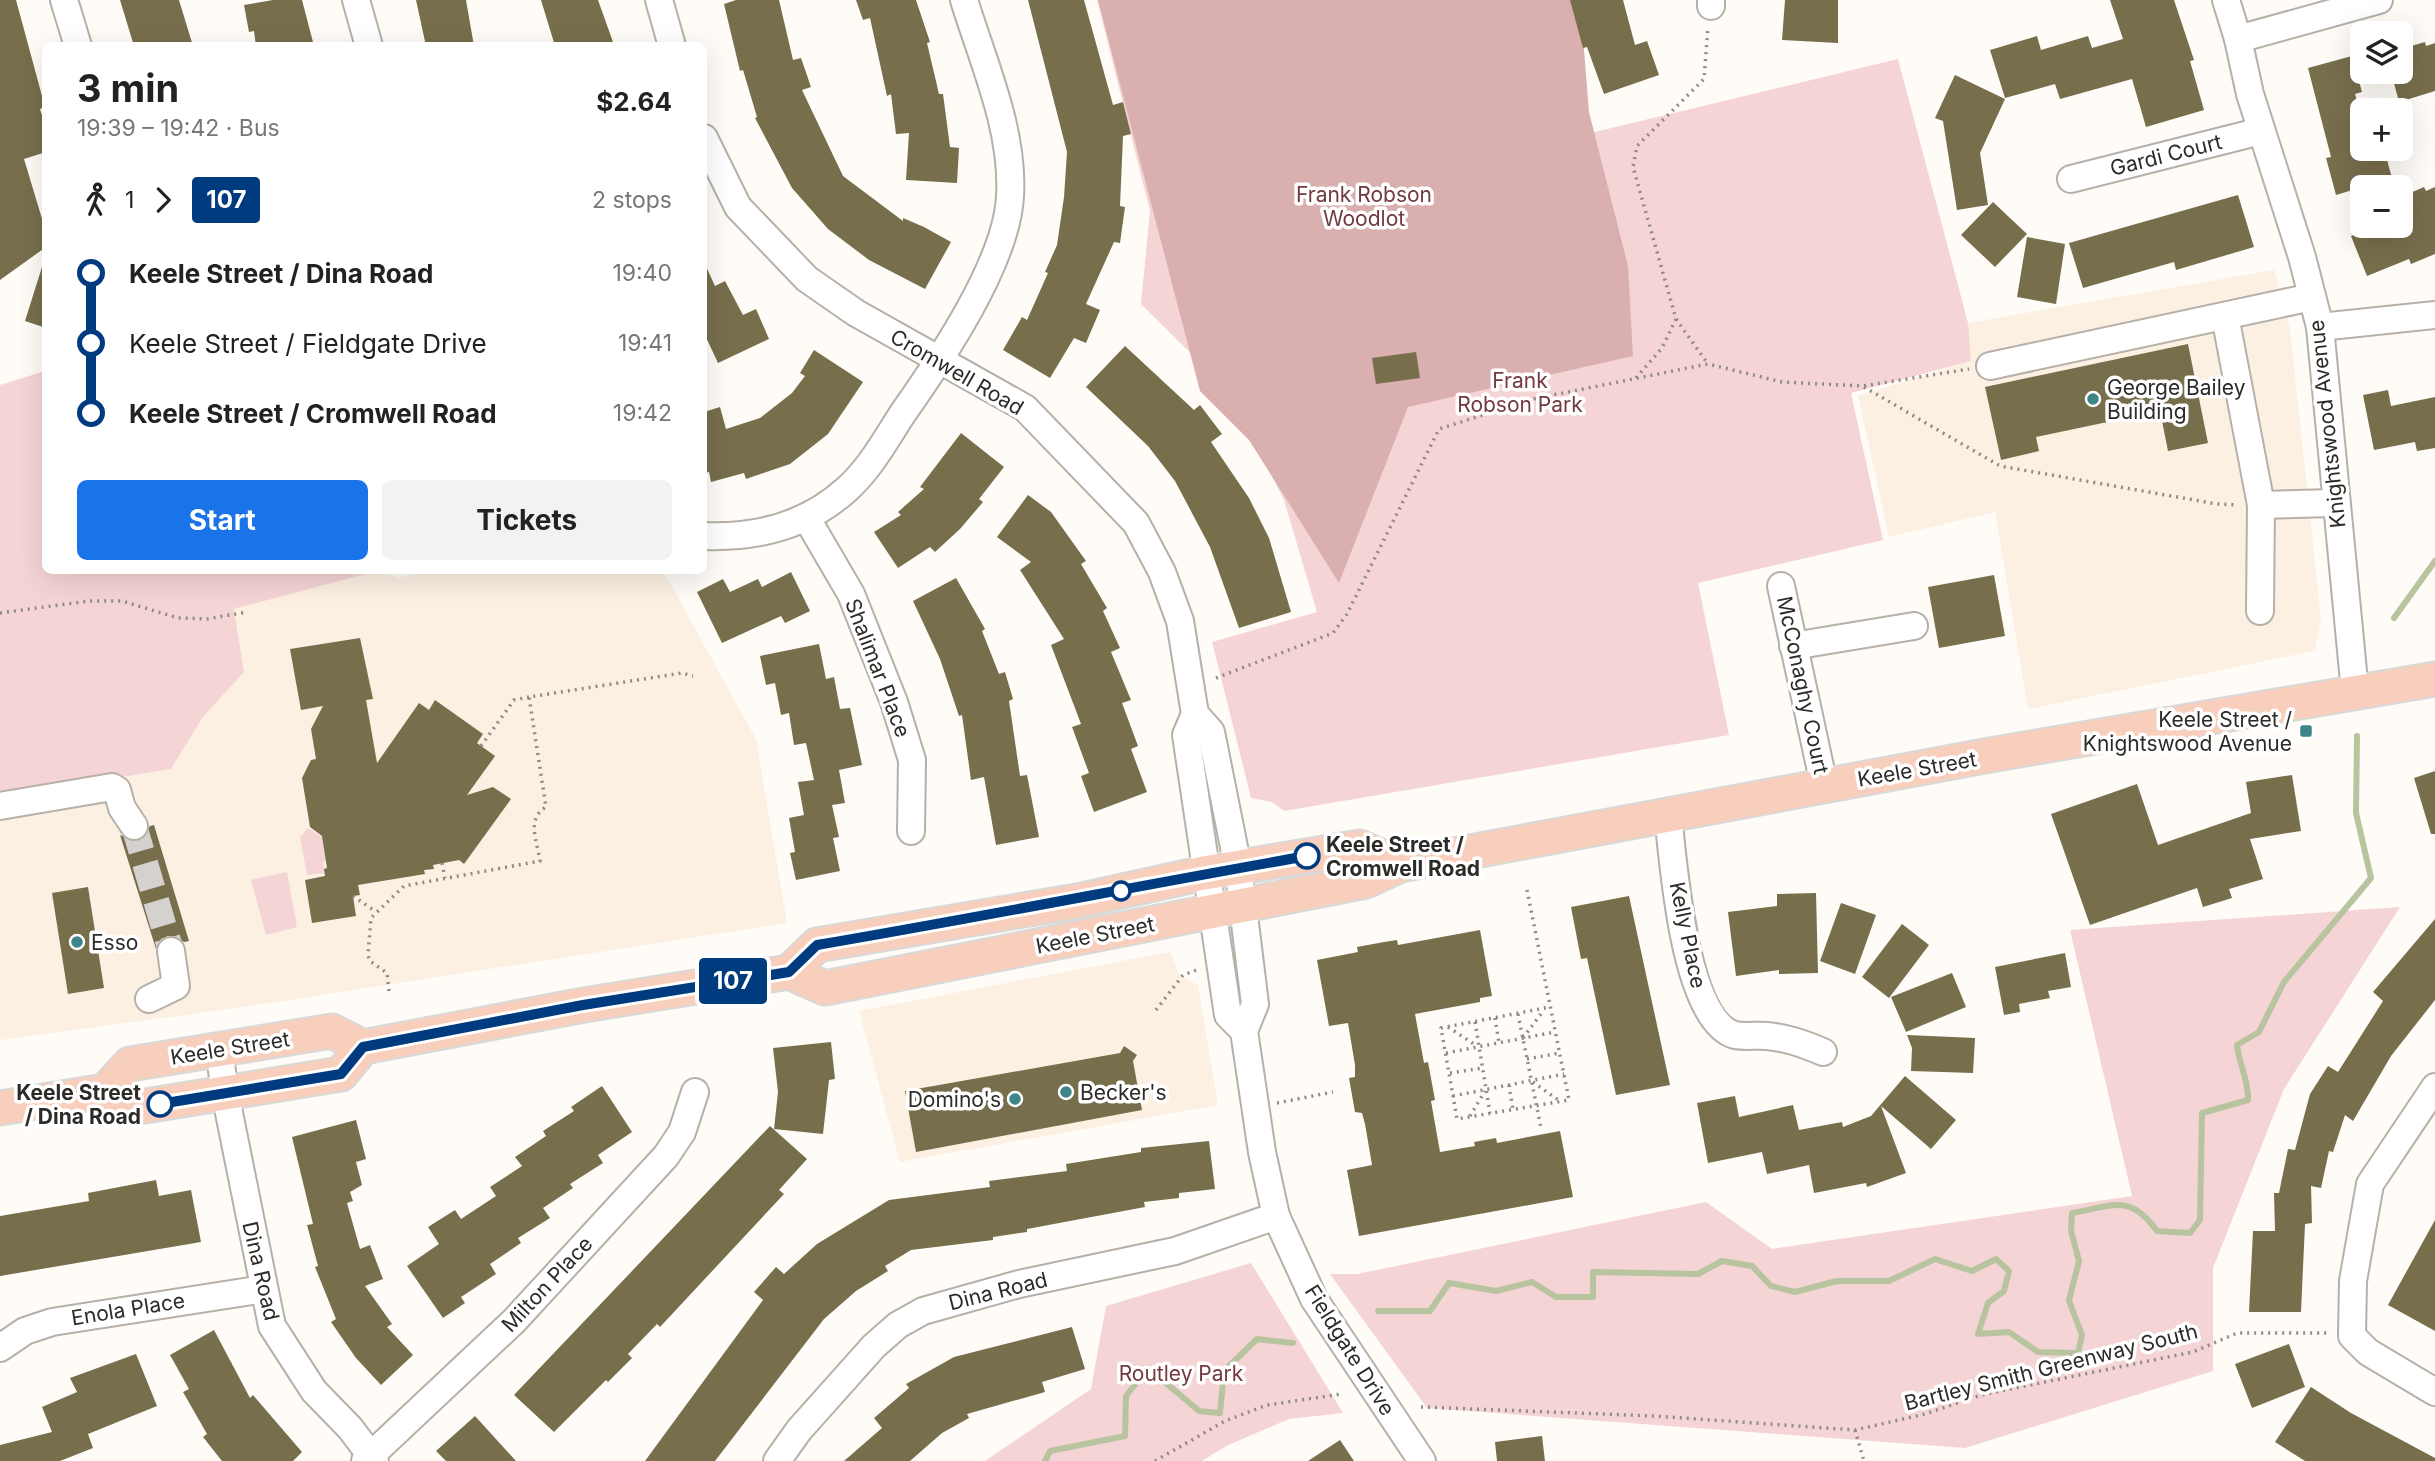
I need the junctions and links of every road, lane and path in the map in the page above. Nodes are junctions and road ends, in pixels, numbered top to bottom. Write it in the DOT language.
graph roads {
  1 [pos="64,0"];
  2 [pos="356,0"];
  3 [pos="659,0"];
  4 [pos="964,0"];
  5 [pos="2226,0"];
  6 [pos="2379,0"];
  7 [pos="1711,3"];
  8 [pos="2238,38"];
  9 [pos="77,42"];
  10 [pos="368,42"];
  11 [pos="671,42"];
  12 [pos="2261,131"];
  13 [pos="707,144"];
  14 [pos="2071,179"];
  15 [pos="2312,297"];
  16 [pos="2435,315"];
  17 [pos="2225,316"];
  18 [pos="1676,318"];
  19 [pos="2319,327"];
  20 [pos="940,360"];
  21 [pos="1708,365"];
  22 [pos="1990,366"];
  23 [pos="1635,379"];
  24 [pos="1863,386"];
  25 [pos="2334,503"];
  26 [pos="2261,505"];
  27 [pos="806,517"];
  28 [pos="707,536"];
  29 [pos="1781,586"];
  30 [pos="2260,611"];
  31 [pos="247,612"];
  32 [pos="0,613"];
  33 [pos="1914,626"];
  34 [pos="1793,646"];
  35 [pos="693,676"];
  36 [pos="1216,678"];
  37 [pos="2435,679"];
  38 [pos="2355,692"];
  39 [pos="528,697"];
  40 [pos="1195,714"];
  41 [pos="481,746"];
  42 [pos="1824,785"];
  43 [pos="0,806"];
  44 [pos="1668,814"];
  45 [pos="134,826"];
  46 [pos="911,831"];
  47 [pos="442,863"];
  48 [pos="1400,864"];
  49 [pos="1238,867"];
  50 [pos="1205,873"];
  51 [pos="445,878"];
  52 [pos="1527,890"];
  53 [pos="353,896"];
  54 [pos="1244,905"];
  55 [pos="375,911"];
  56 [pos="1210,912"];
  57 [pos="171,951"];
  58 [pos="1199,969"];
  59 [pos="789,972"];
  60 [pos="389,991"];
  61 [pos="149,999"];
  62 [pos="1548,1008"];
  63 [pos="1156,1010"];
  64 [pos="1518,1014"];
  65 [pos="1495,1018"];
  66 [pos="1475,1022"];
  67 [pos="1447,1027"];
  68 [pos="1244,1031"];
  69 [pos="1555,1032"];
  70 [pos="1523,1038"];
  71 [pos="1499,1043"];
  72 [pos="363,1047"];
  73 [pos="1479,1047"];
  74 [pos="219,1049"];
  75 [pos="1823,1052"];
  76 [pos="1446,1053"];
  77 [pos="1560,1053"];
  78 [pos="1527,1059"];
  79 [pos="1483,1068"];
  80 [pos="1450,1073"];
  81 [pos="1564,1074"];
  82 [pos="1531,1081"];
  83 [pos="1508,1085"];
  84 [pos="2435,1087"];
  85 [pos="1486,1089"];
  86 [pos="105,1091"];
  87 [pos="695,1092"];
  88 [pos="1334,1092"];
  89 [pos="225,1093"];
  90 [pos="1453,1096"];
  91 [pos="1561,1101"];
  92 [pos="1536,1106"];
  93 [pos="1255,1107"];
  94 [pos="0,1108"];
  95 [pos="1513,1110"];
  96 [pos="1490,1113"];
  97 [pos="1470,1116"];
  98 [pos="1541,1128"];
  99 [pos="1276,1216"];
  100 [pos="264,1289"];
  101 [pos="2353,1336"];
  102 [pos="0,1348"];
  103 [pos="2435,1392"];
  104 [pos="1342,1394"];
  105 [pos="1421,1406"];
  106 [pos="1855,1430"];
  107 [pos="370,1459"];
  108 [pos="777,1461"];
  109 [pos="1155,1461"];
  110 [pos="1422,1461"];
  111 [pos="1864,1461"];
  1 -- 9 [label="street"];
  2 -- 10 [label="street"];
  3 -- 11 [label="street"];
  4 -- 20 [label="street"];
  5 -- 8 [label="street, Knightswood Avenue"];
  6 -- 8 [label="street"];
  7 -- 18 [label="path"];
  8 -- 12 [label="street, Knightswood Avenue"];
  12 -- 14 [label="street, Gardi Court"];
  12 -- 15 [label="street, Knightswood Avenue"];
  13 -- 20 [label="street, Cromwell Road"];
  15 -- 17 [label="street"];
  15 -- 19 [label="street, Knightswood Avenue"];
  16 -- 19 [label="street"];
  17 -- 22 [label="street"];
  17 -- 26 [label="street"];
  18 -- 21 [label="path"];
  18 -- 23 [label="path"];
  19 -- 25 [label="street, Knightswood Avenue"];
  20 -- 27 [label="street"];
  20 -- 40 [label="street, Cromwell Road"];
  21 -- 23 [label="path"];
  21 -- 24 [label="path"];
  22 -- 24 [label="path"];
  23 -- 36 [label="path"];
  24 -- 26 [label="path"];
  25 -- 26 [label="street"];
  25 -- 38 [label="street, Knightswood Avenue"];
  26 -- 30 [label="street"];
  27 -- 28 [label="street"];
  27 -- 46 [label="street, Shalimar Place"];
  29 -- 34 [label="street, McConaghy Court"];
  31 -- 32 [label="path"];
  33 -- 34 [label="street"];
  34 -- 42 [label="street, McConaghy Court"];
  35 -- 39 [label="path"];
  37 -- 38 [label="main road, Keele Street"];
  38 -- 42 [label="main road, Keele Street"];
  39 -- 41 [label="path"];
  39 -- 51 [label="path"];
  40 -- 49 [label="street, Cromwell Road"];
  40 -- 50 [label="street, Cromwell Road"];
  42 -- 44 [label="main road, Keele Street"];
  43 -- 45 [label="street"];
  44 -- 48 [label="main road, Keele Street"];
  44 -- 75 [label="street, Kelly Place"];
  47 -- 51 [label="path"];
  48 -- 49 [label="main road, Keele Street"];
  48 -- 54 [label="main road, Keele Street"];
  49 -- 50 [label="main road, Keele Street"];
  49 -- 54 [label="street, Fieldgate Drive"];
  50 -- 56 [label="street, Fieldgate Drive"];
  50 -- 59 [label="main road, Keele Street"];
  51 -- 55 [label="path"];
  52 -- 62 [label="path"];
  53 -- 55 [label="path"];
  54 -- 56 [label="main road, Keele Street"];
  54 -- 68 [label="street, Fieldgate Drive"];
  55 -- 60 [label="path"];
  56 -- 59 [label="main road, Keele Street"];
  56 -- 68 [label="street, Fieldgate Drive"];
  57 -- 61 [label="street"];
  58 -- 63 [label="path"];
  59 -- 72 [label="main road"];
  62 -- 64 [label="path"];
  62 -- 69 [label="path"];
  62 -- 70 [label="path"];
  64 -- 65 [label="path"];
  64 -- 70 [label="path"];
  65 -- 66 [label="path"];
  65 -- 71 [label="path"];
  66 -- 67 [label="path"];
  66 -- 73 [label="path"];
  67 -- 73 [label="path"];
  67 -- 76 [label="path"];
  68 -- 93 [label="street, Fieldgate Drive"];
  69 -- 70 [label="path"];
  69 -- 77 [label="path"];
  70 -- 71 [label="path"];
  70 -- 78 [label="path"];
  71 -- 73 [label="path"];
  72 -- 74 [label="main road, Keele Street"];
  72 -- 89 [label="main road, Keele Street"];
  73 -- 76 [label="path"];
  73 -- 79 [label="path"];
  74 -- 86 [label="main road, Keele Street"];
  74 -- 89 [label="street, Dina Road"];
  76 -- 80 [label="path"];
  77 -- 78 [label="path"];
  77 -- 81 [label="path"];
  78 -- 82 [label="path"];
  79 -- 80 [label="path"];
  79 -- 85 [label="path"];
  80 -- 90 [label="path"];
  81 -- 82 [label="path"];
  81 -- 91 [label="path"];
  82 -- 83 [label="path"];
  82 -- 91 [label="path"];
  82 -- 92 [label="path"];
  83 -- 85 [label="path"];
  83 -- 95 [label="path"];
  84 -- 101 [label="street"];
  85 -- 90 [label="path"];
  85 -- 96 [label="path"];
  85 -- 97 [label="path"];
  86 -- 89 [label="main road, Keele Street"];
  86 -- 94 [label="main road"];
  87 -- 107 [label="street, Milton Place"];
  88 -- 93 [label="path"];
  89 -- 100 [label="street, Dina Road"];
  90 -- 97 [label="path"];
  91 -- 92 [label="path"];
  92 -- 95 [label="path"];
  92 -- 98 [label="path"];
  93 -- 99 [label="street, Fieldgate Drive"];
  95 -- 96 [label="path"];
  96 -- 97 [label="path"];
  99 -- 108 [label="street, Dina Road"];
  99 -- 110 [label="street, Fieldgate Drive"];
  100 -- 102 [label="street, Enola Place"];
  100 -- 107 [label="street, Dina Road"];
  101 -- 103 [label="street"];
  101 -- 106 [label="path, Bartley Smith Greenway South"];
  104 -- 109 [label="path"];
  105 -- 106 [label="path, Bartley Smith Greenway South"];
  106 -- 111 [label="path"];
}
